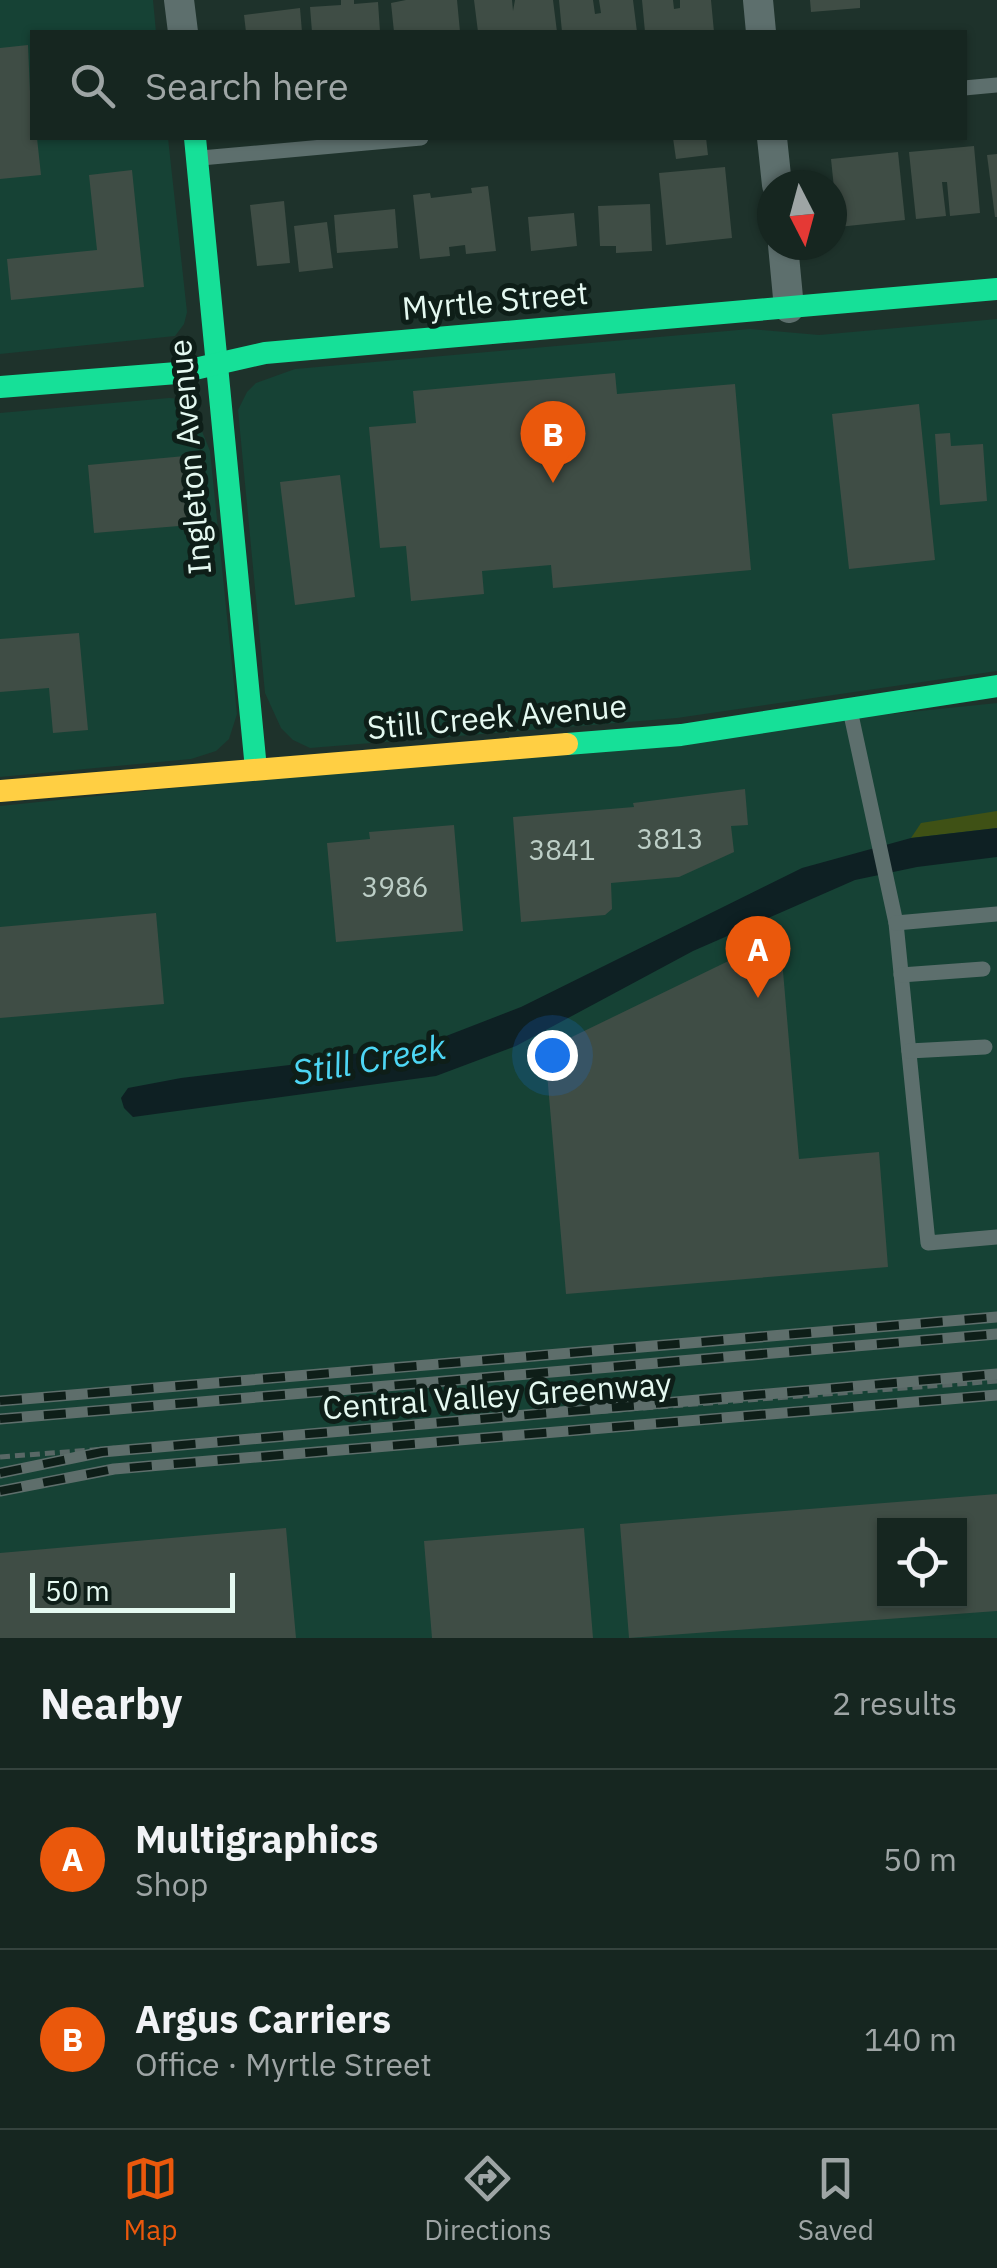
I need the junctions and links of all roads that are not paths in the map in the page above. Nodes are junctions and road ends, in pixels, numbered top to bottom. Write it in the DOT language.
graph roads {
  1 [pos="180,0"];
  2 [pos="758,0"];
  3 [pos="183,30"];
  4 [pos="762,30"];
  5 [pos="997,84"];
  6 [pos="967,88"];
  7 [pos="376,140"];
  8 [pos="772,140"];
  9 [pos="196,148"];
  10 [pos="775,170"];
  11 [pos="785,260"];
  12 [pos="997,289"];
  13 [pos="790,308"];
  14 [pos="215,364"];
  15 [pos="0,387"];
  16 [pos="997,686"];
  17 [pos="850,710"];
  18 [pos="256,769"];
  19 [pos="0,791"];
  20 [pos="997,914"];
  21 [pos="896,923"];
  22 [pos="983,969"];
  23 [pos="901,975"];
  24 [pos="984,1046"];
  25 [pos="909,1051"];
  26 [pos="997,1236"];
  1 -- 3 [label="street"];
  2 -- 4 [label="street"];
  5 -- 6 [label="lane"];
  7 -- 9 [label="lane"];
  8 -- 10 [label="street"];
  9 -- 14 [label="street, Ingleton Avenue"];
  11 -- 13 [label="street"];
  12 -- 13 [label="street, Myrtle Street"];
  13 -- 14 [label="street, Myrtle Street"];
  14 -- 15 [label="street, Myrtle Street"];
  14 -- 18 [label="street, Ingleton Avenue"];
  16 -- 17 [label="street, Still Creek Avenue"];
  17 -- 18 [label="street, Still Creek Avenue"];
  17 -- 21 [label="lane"];
  18 -- 19 [label="street, Still Creek Avenue"];
  20 -- 21 [label="lane"];
  21 -- 23 [label="lane"];
  22 -- 23 [label="lane"];
  23 -- 25 [label="lane"];
  24 -- 25 [label="lane"];
  25 -- 26 [label="lane"];
}
